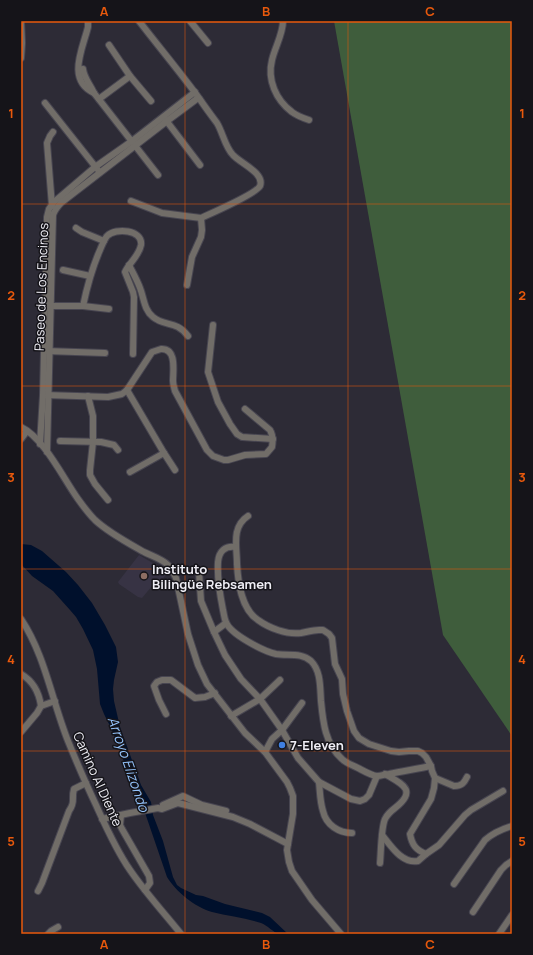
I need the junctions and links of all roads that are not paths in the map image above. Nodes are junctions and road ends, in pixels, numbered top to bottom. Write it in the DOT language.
graph roads {
  1 [pos="21,21"];
  2 [pos="88,21"];
  3 [pos="139,21"];
  4 [pos="190,21"];
  5 [pos="283,21"];
  6 [pos="208,43"];
  7 [pos="109,45"];
  8 [pos="21,58"];
  9 [pos="83,69"];
  10 [pos="130,76"];
  11 [pos="195,92"];
  12 [pos="94,93"];
  13 [pos="198,98"];
  14 [pos="99,99"];
  15 [pos="151,101"];
  16 [pos="46,103"];
  17 [pos="165,119"];
  18 [pos="309,120"];
  19 [pos="53,132"];
  20 [pos="133,143"];
  21 [pos="200,165"];
  22 [pos="95,167"];
  23 [pos="100,173"];
  24 [pos="158,175"];
  25 [pos="131,201"];
  26 [pos="53,208"];
  27 [pos="202,218"];
  28 [pos="76,228"];
  29 [pos="104,241"];
  30 [pos="129,265"];
  31 [pos="63,270"];
  32 [pos="90,276"];
  33 [pos="187,285"];
  34 [pos="48,306"];
  35 [pos="83,306"];
  36 [pos="109,309"];
  37 [pos="213,325"];
  38 [pos="188,336"];
  39 [pos="47,350"];
  40 [pos="105,353"];
  41 [pos="133,354"];
  42 [pos="127,390"];
  43 [pos="46,395"];
  44 [pos="88,396"];
  45 [pos="245,409"];
  46 [pos="21,427"];
  47 [pos="27,431"];
  48 [pos="21,439"];
  49 [pos="273,439"];
  50 [pos="60,441"];
  51 [pos="93,442"];
  52 [pos="40,444"];
  53 [pos="118,450"];
  54 [pos="47,452"];
  55 [pos="164,453"];
  56 [pos="175,470"];
  57 [pos="130,472"];
  58 [pos="108,500"];
  59 [pos="248,516"];
  60 [pos="236,546"];
  61 [pos="199,572"];
  62 [pos="21,619"];
  63 [pos="226,623"];
  64 [pos="214,632"];
  65 [pos="21,674"];
  66 [pos="280,680"];
  67 [pos="215,693"];
  68 [pos="54,698"];
  69 [pos="260,699"];
  70 [pos="41,702"];
  71 [pos="302,703"];
  72 [pos="166,714"];
  73 [pos="232,716"];
  74 [pos="282,730"];
  75 [pos="21,732"];
  76 [pos="265,752"];
  77 [pos="431,766"];
  78 [pos="384,774"];
  79 [pos="377,776"];
  80 [pos="467,777"];
  81 [pos="435,778"];
  82 [pos="319,782"];
  83 [pos="86,783"];
  84 [pos="503,791"];
  85 [pos="191,799"];
  86 [pos="177,801"];
  87 [pos="188,806"];
  88 [pos="121,814"];
  89 [pos="102,820"];
  90 [pos="250,822"];
  91 [pos="512,826"];
  92 [pos="352,833"];
  93 [pos="382,835"];
  94 [pos="288,842"];
  95 [pos="426,854"];
  96 [pos="512,861"];
  97 [pos="380,863"];
  98 [pos="454,884"];
  99 [pos="146,890"];
  100 [pos="38,891"];
  101 [pos="473,912"];
  102 [pos="512,915"];
  103 [pos="58,927"];
  104 [pos="48,934"];
  105 [pos="181,934"];
  106 [pos="341,934"];
  107 [pos="499,934"];
  1 -- 8 [label="street"];
  2 -- 12 [label="street"];
  3 -- 11 [label="street"];
  4 -- 6 [label="street"];
  5 -- 18 [label="street"];
  7 -- 10 [label="street"];
  9 -- 12 [label="street"];
  10 -- 14 [label="street"];
  10 -- 15 [label="street"];
  11 -- 13 [label="street"];
  11 -- 17 [label="street, Paseo de Los Encinos"];
  12 -- 14 [label="street"];
  13 -- 17 [label="street, Paseo de Los Encinos"];
  13 -- 27 [label="street"];
  14 -- 20 [label="street"];
  16 -- 22 [label="street"];
  17 -- 20 [label="street, Paseo de Los Encinos"];
  17 -- 21 [label="street"];
  19 -- 26 [label="street"];
  20 -- 22 [label="street, Paseo de Los Encinos"];
  20 -- 23 [label="street, Paseo de Los Encinos"];
  20 -- 24 [label="street"];
  22 -- 23 [label="street"];
  22 -- 26 [label="street, Paseo de Los Encinos"];
  23 -- 26 [label="street, Paseo de Los Encinos"];
  25 -- 27 [label="street"];
  26 -- 34 [label="street, Paseo de Los Encinos"];
  27 -- 33 [label="street"];
  28 -- 29 [label="street"];
  29 -- 30 [label="street"];
  29 -- 32 [label="street"];
  30 -- 38 [label="street"];
  30 -- 41 [label="street"];
  31 -- 32 [label="street"];
  32 -- 35 [label="street"];
  34 -- 35 [label="street"];
  34 -- 39 [label="street, Paseo de Los Encinos"];
  35 -- 36 [label="street"];
  37 -- 49 [label="street"];
  39 -- 40 [label="street"];
  39 -- 43 [label="street, Paseo de Los Encinos"];
  42 -- 44 [label="street"];
  42 -- 49 [label="street"];
  42 -- 55 [label="street"];
  43 -- 44 [label="street"];
  43 -- 52 [label="street, Paseo de Los Encinos"];
  43 -- 54 [label="street, Paseo de Los Encinos"];
  44 -- 51 [label="street"];
  45 -- 49 [label="street"];
  46 -- 47 [label="street"];
  47 -- 48 [label="street"];
  47 -- 52 [label="street"];
  50 -- 51 [label="street"];
  51 -- 53 [label="street"];
  51 -- 58 [label="street"];
  52 -- 54 [label="street"];
  54 -- 67 [label="street"];
  55 -- 56 [label="street"];
  55 -- 57 [label="street"];
  59 -- 60 [label="street"];
  60 -- 63 [label="street"];
  60 -- 77 [label="street"];
  61 -- 64 [label="street"];
  62 -- 68 [label="street, Camino Al Diente"];
  63 -- 64 [label="street"];
  63 -- 79 [label="street"];
  64 -- 69 [label="street"];
  65 -- 70 [label="street"];
  66 -- 69 [label="street"];
  67 -- 72 [label="street"];
  67 -- 73 [label="street"];
  68 -- 70 [label="street"];
  68 -- 83 [label="street, Camino Al Diente"];
  69 -- 73 [label="street"];
  69 -- 74 [label="street"];
  70 -- 75 [label="street"];
  71 -- 74 [label="street"];
  73 -- 76 [label="street"];
  74 -- 76 [label="street"];
  74 -- 82 [label="street"];
  76 -- 94 [label="street"];
  77 -- 78 [label="street"];
  77 -- 81 [label="street"];
  78 -- 79 [label="street"];
  78 -- 93 [label="street"];
  79 -- 82 [label="street"];
  80 -- 81 [label="street"];
  81 -- 95 [label="street"];
  82 -- 92 [label="street"];
  83 -- 89 [label="street, Camino Al Diente"];
  83 -- 100 [label="street"];
  84 -- 95 [label="street"];
  85 -- 86 [label="street"];
  85 -- 87 [label="street"];
  85 -- 90 [label="street"];
  86 -- 87 [label="street"];
  86 -- 88 [label="street"];
  87 -- 90 [label="street"];
  88 -- 89 [label="street"];
  88 -- 99 [label="street"];
  89 -- 99 [label="street, Camino Al Diente"];
  90 -- 94 [label="street"];
  91 -- 98 [label="street"];
  93 -- 95 [label="street"];
  93 -- 97 [label="street"];
  94 -- 106 [label="street"];
  96 -- 101 [label="street"];
  99 -- 105 [label="street, Camino Al Diente"];
  102 -- 107 [label="street"];
  103 -- 104 [label="street"];
}
